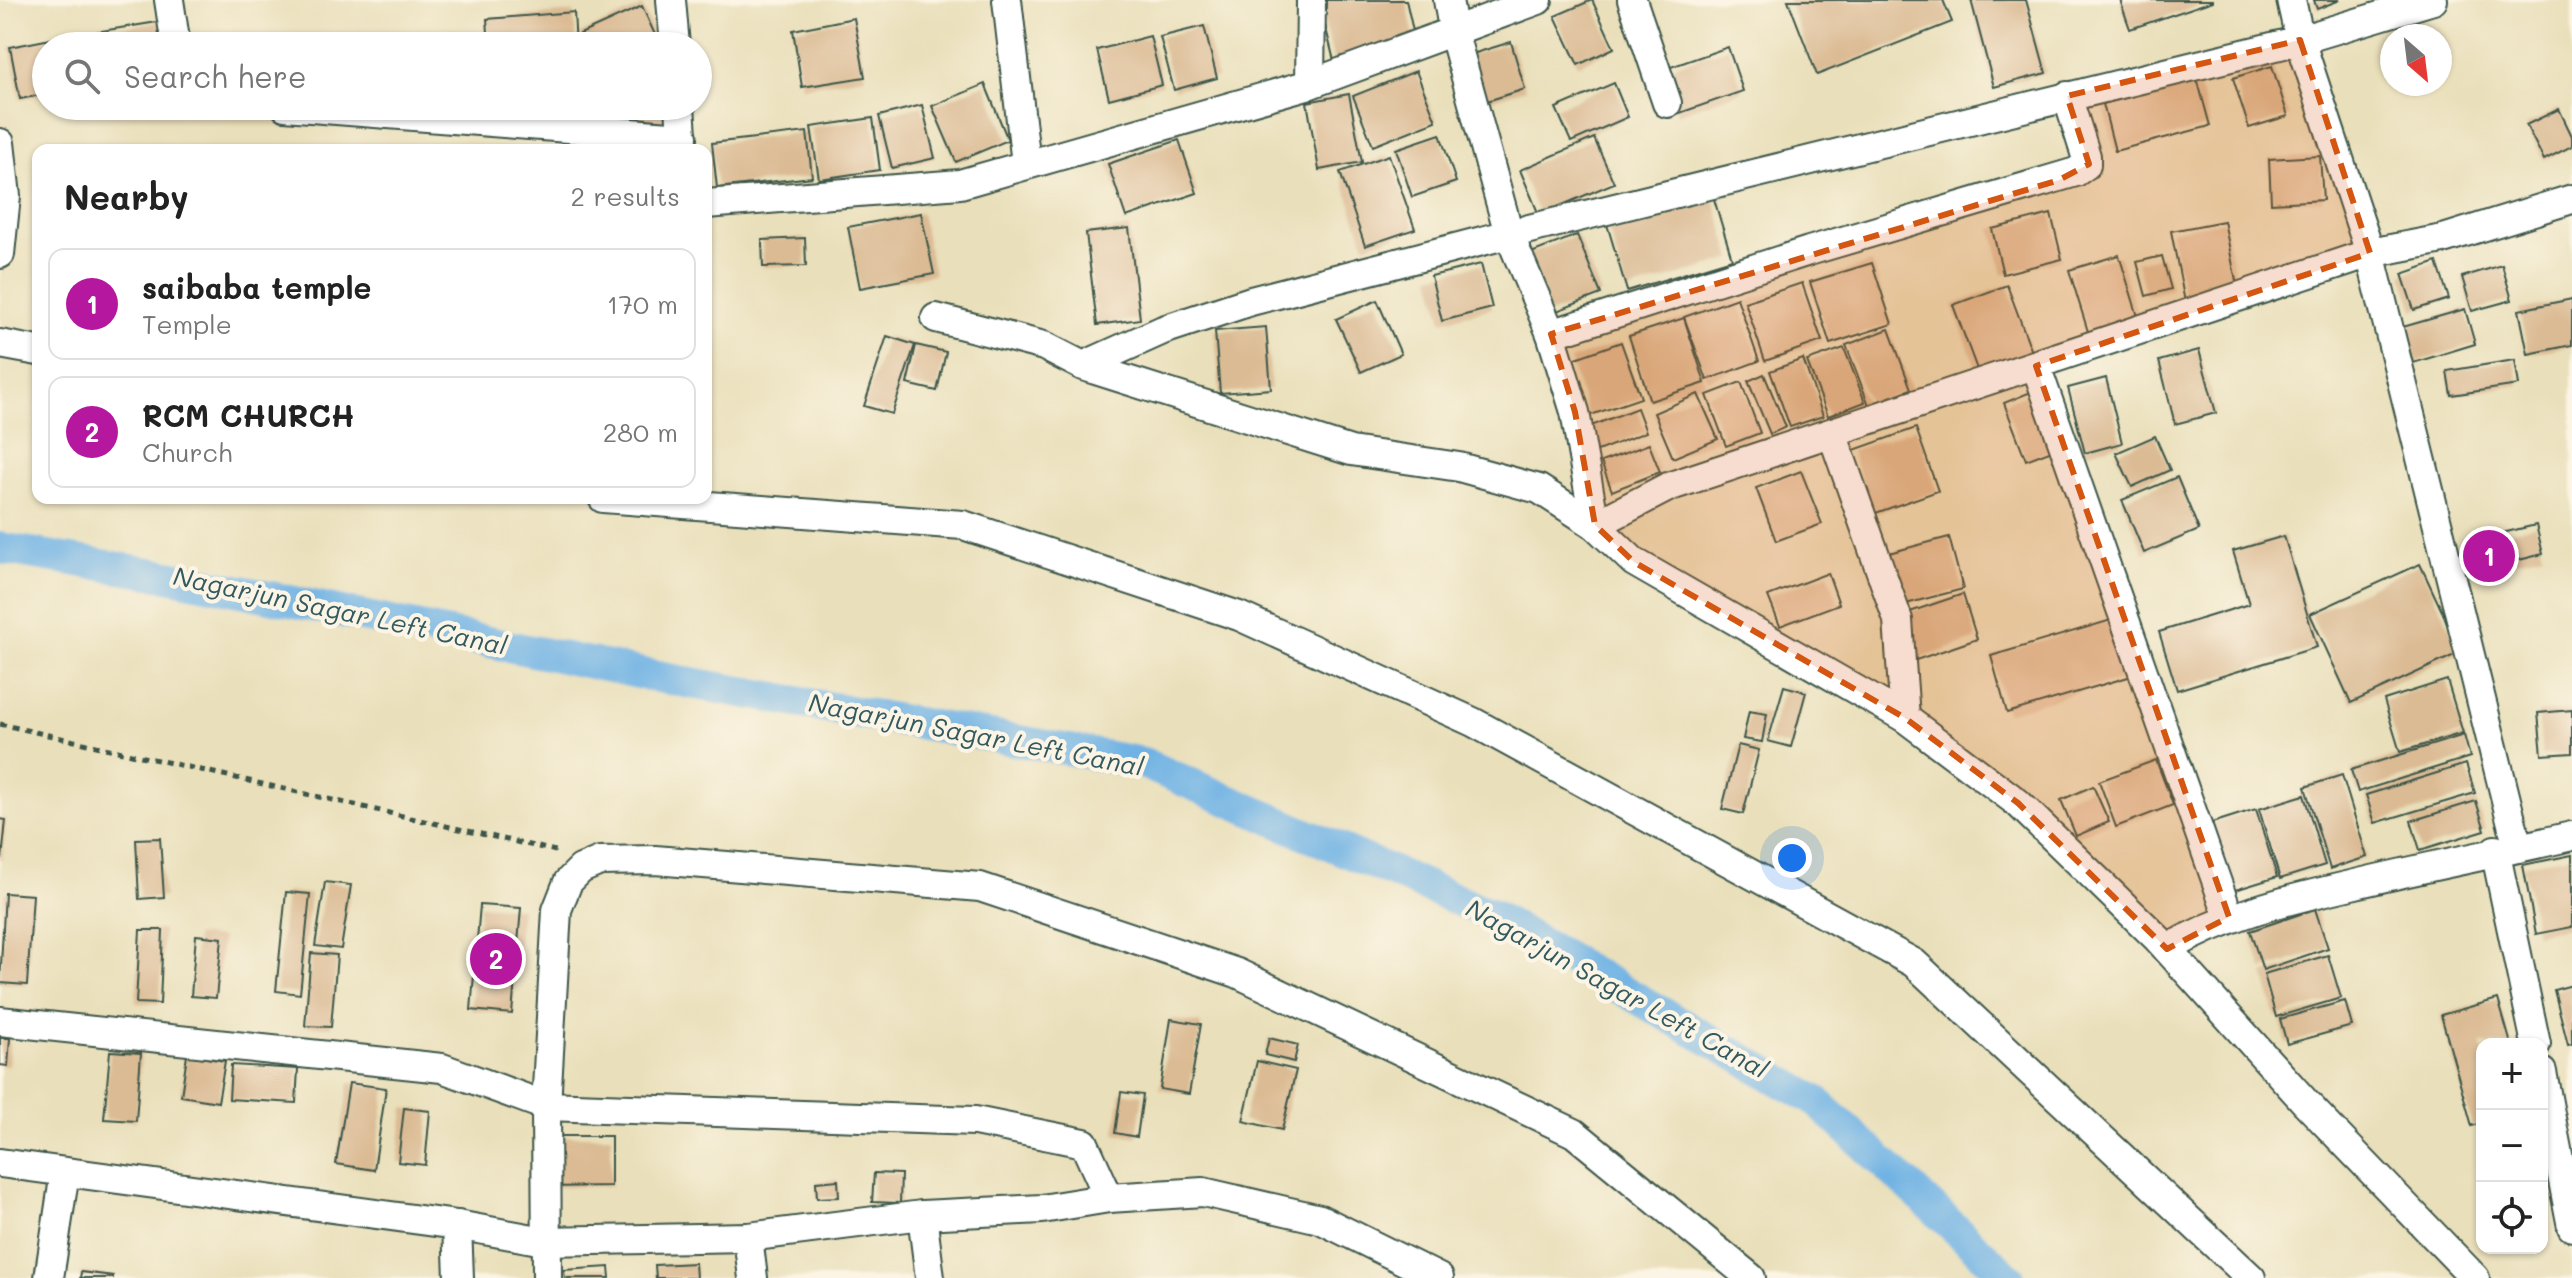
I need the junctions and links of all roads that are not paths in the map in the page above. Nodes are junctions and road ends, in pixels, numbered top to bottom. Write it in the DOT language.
graph roads {
  1 [pos="169,0"];
  2 [pos="671,0"];
  3 [pos="1007,0"];
  4 [pos="1311,0"];
  5 [pos="1448,0"];
  6 [pos="1538,0"];
  7 [pos="1632,0"];
  8 [pos="2291,0"];
  9 [pos="2433,0"];
  10 [pos="174,32"];
  11 [pos="674,32"];
  12 [pos="1454,34"];
  13 [pos="2300,40"];
  14 [pos="1310,84"];
  15 [pos="2067,96"];
  16 [pos="1667,103"];
  17 [pos="432,120"];
  18 [pos="681,120"];
  19 [pos="0,143"];
  20 [pos="683,144"];
  21 [pos="1026,164"];
  22 [pos="2572,199"];
  23 [pos="712,204"];
  24 [pos="1509,234"];
  25 [pos="2370,253"];
  26 [pos="0,254"];
  27 [pos="936,318"];
  28 [pos="1551,334"];
  29 [pos="0,344"];
  30 [pos="32,350"];
  31 [pos="1083,366"];
  32 [pos="2036,366"];
  33 [pos="1832,433"];
  34 [pos="683,504"];
  35 [pos="1595,525"];
  36 [pos="1905,718"];
  37 [pos="2572,836"];
  38 [pos="2507,849"];
  39 [pos="2229,917"];
  40 [pos="2167,949"];
  41 [pos="0,1021"];
  42 [pos="2535,1038"];
  43 [pos="2548,1087"];
  44 [pos="546,1106"];
  45 [pos="2563,1125"];
  46 [pos="0,1163"];
  47 [pos="65,1172"];
  48 [pos="1109,1198"];
  49 [pos="922,1215"];
  50 [pos="457,1225"];
  51 [pos="2572,1227"];
  52 [pos="748,1237"];
  53 [pos="544,1241"];
  54 [pos="49,1278"];
  55 [pos="459,1278"];
  56 [pos="547,1278"];
  57 [pos="753,1278"];
  58 [pos="930,1278"];
  59 [pos="1439,1278"];
  60 [pos="1751,1278"];
  61 [pos="2251,1278"];
  62 [pos="2475,1278"];
  1 -- 10 [label="street"];
  2 -- 11 [label="street"];
  3 -- 21 [label="street"];
  4 -- 14 [label="street"];
  5 -- 12 [label="street"];
  6 -- 12 [label="street"];
  7 -- 16 [label="street"];
  8 -- 13 [label="street"];
  9 -- 13 [label="street"];
  12 -- 14 [label="street"];
  12 -- 24 [label="street"];
  13 -- 15 [label="street"];
  13 -- 25 [label="street"];
  14 -- 21 [label="street"];
  15 -- 24 [label="street"];
  15 -- 28 [label="street"];
  17 -- 20 [label="street"];
  18 -- 20 [label="street"];
  19 -- 26 [label="street"];
  21 -- 23 [label="street"];
  22 -- 25 [label="street"];
  24 -- 28 [label="street"];
  24 -- 31 [label="street"];
  25 -- 32 [label="street"];
  25 -- 38 [label="street"];
  27 -- 31 [label="street"];
  28 -- 35 [label="street"];
  29 -- 30 [label="street"];
  31 -- 35 [label="street"];
  32 -- 33 [label="street"];
  32 -- 39 [label="street"];
  33 -- 35 [label="street"];
  33 -- 36 [label="street"];
  34 -- 61 [label="street"];
  35 -- 36 [label="street"];
  36 -- 40 [label="street"];
  37 -- 38 [label="street"];
  38 -- 39 [label="street"];
  38 -- 42 [label="street"];
  39 -- 40 [label="street"];
  40 -- 62 [label="street"];
  41 -- 44 [label="street"];
  43 -- 45 [label="street"];
  44 -- 48 [label="street"];
  44 -- 53 [label="street"];
  44 -- 60 [label="street"];
  45 -- 51 [label="street"];
  46 -- 47 [label="street"];
  47 -- 50 [label="street"];
  47 -- 54 [label="street"];
  48 -- 49 [label="street"];
  48 -- 59 [label="street"];
  49 -- 52 [label="street"];
  49 -- 58 [label="street"];
  50 -- 53 [label="street"];
  50 -- 55 [label="street"];
  52 -- 53 [label="street"];
  52 -- 57 [label="street"];
  53 -- 56 [label="street"];
}
